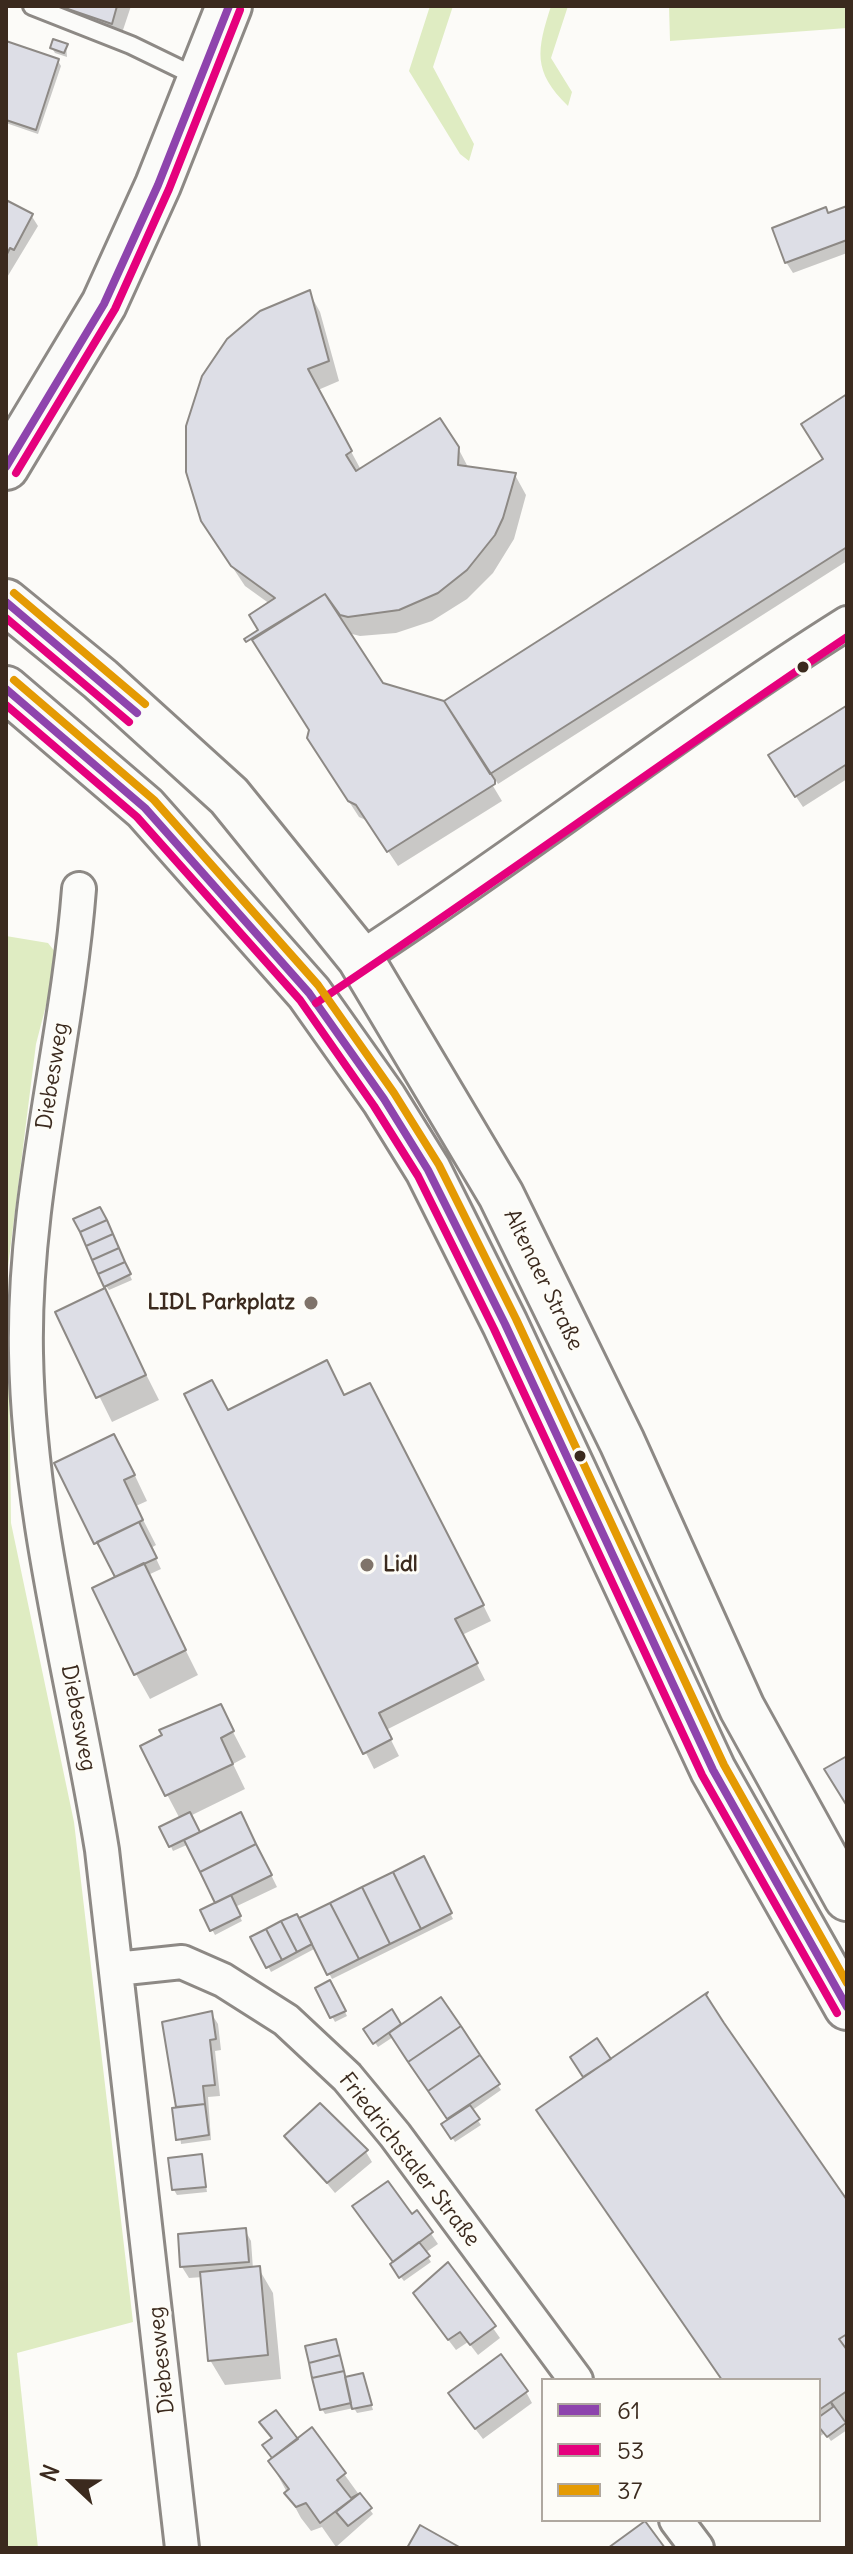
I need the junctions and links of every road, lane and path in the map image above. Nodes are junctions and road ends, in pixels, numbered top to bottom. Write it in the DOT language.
graph roads {
  1 [pos="32,6"];
  2 [pos="229,6"];
  3 [pos="200,79"];
  4 [pos="6,467"];
  5 [pos="6,602"];
  6 [pos="847,623"];
  7 [pos="6,689"];
  8 [pos="6,733"];
  9 [pos="66,740"];
  10 [pos="79,889"];
  11 [pos="360,958"];
  12 [pos="309,993"];
  13 [pos="701,1616"];
  14 [pos="653,1642"];
  15 [pos="742,1708"];
  16 [pos="696,1733"];
  17 [pos="847,1898"];
  18 [pos="116,1969"];
  19 [pos="847,2007"];
  20 [pos="575,2378"];
  21 [pos="678,2522"];
  22 [pos="182,2548"];
  23 [pos="697,2548"];
  1 -- 3 [label="lane"];
  2 -- 3 [label="main road"];
  3 -- 4 [label="main road"];
  5 -- 11 [label="main road, Altenaer Straße"];
  6 -- 11 [label="street"];
  7 -- 9 [label="main road"];
  8 -- 9 [label="main road"];
  9 -- 12 [label="main road"];
  10 -- 18 [label="street, Diebesweg"];
  11 -- 12 [label="main road"];
  11 -- 13 [label="main road, Altenaer Straße"];
  12 -- 14 [label="main road"];
  13 -- 14 [label="main road"];
  13 -- 15 [label="main road, Altenaer Straße"];
  14 -- 16 [label="main road"];
  15 -- 16 [label="main road"];
  15 -- 17 [label="main road, Altenaer Straße"];
  16 -- 19 [label="main road"];
  18 -- 20 [label="street, Friedrichstaler Straße"];
  18 -- 22 [label="street, Diebesweg"];
  21 -- 23 [label="street"];
}
